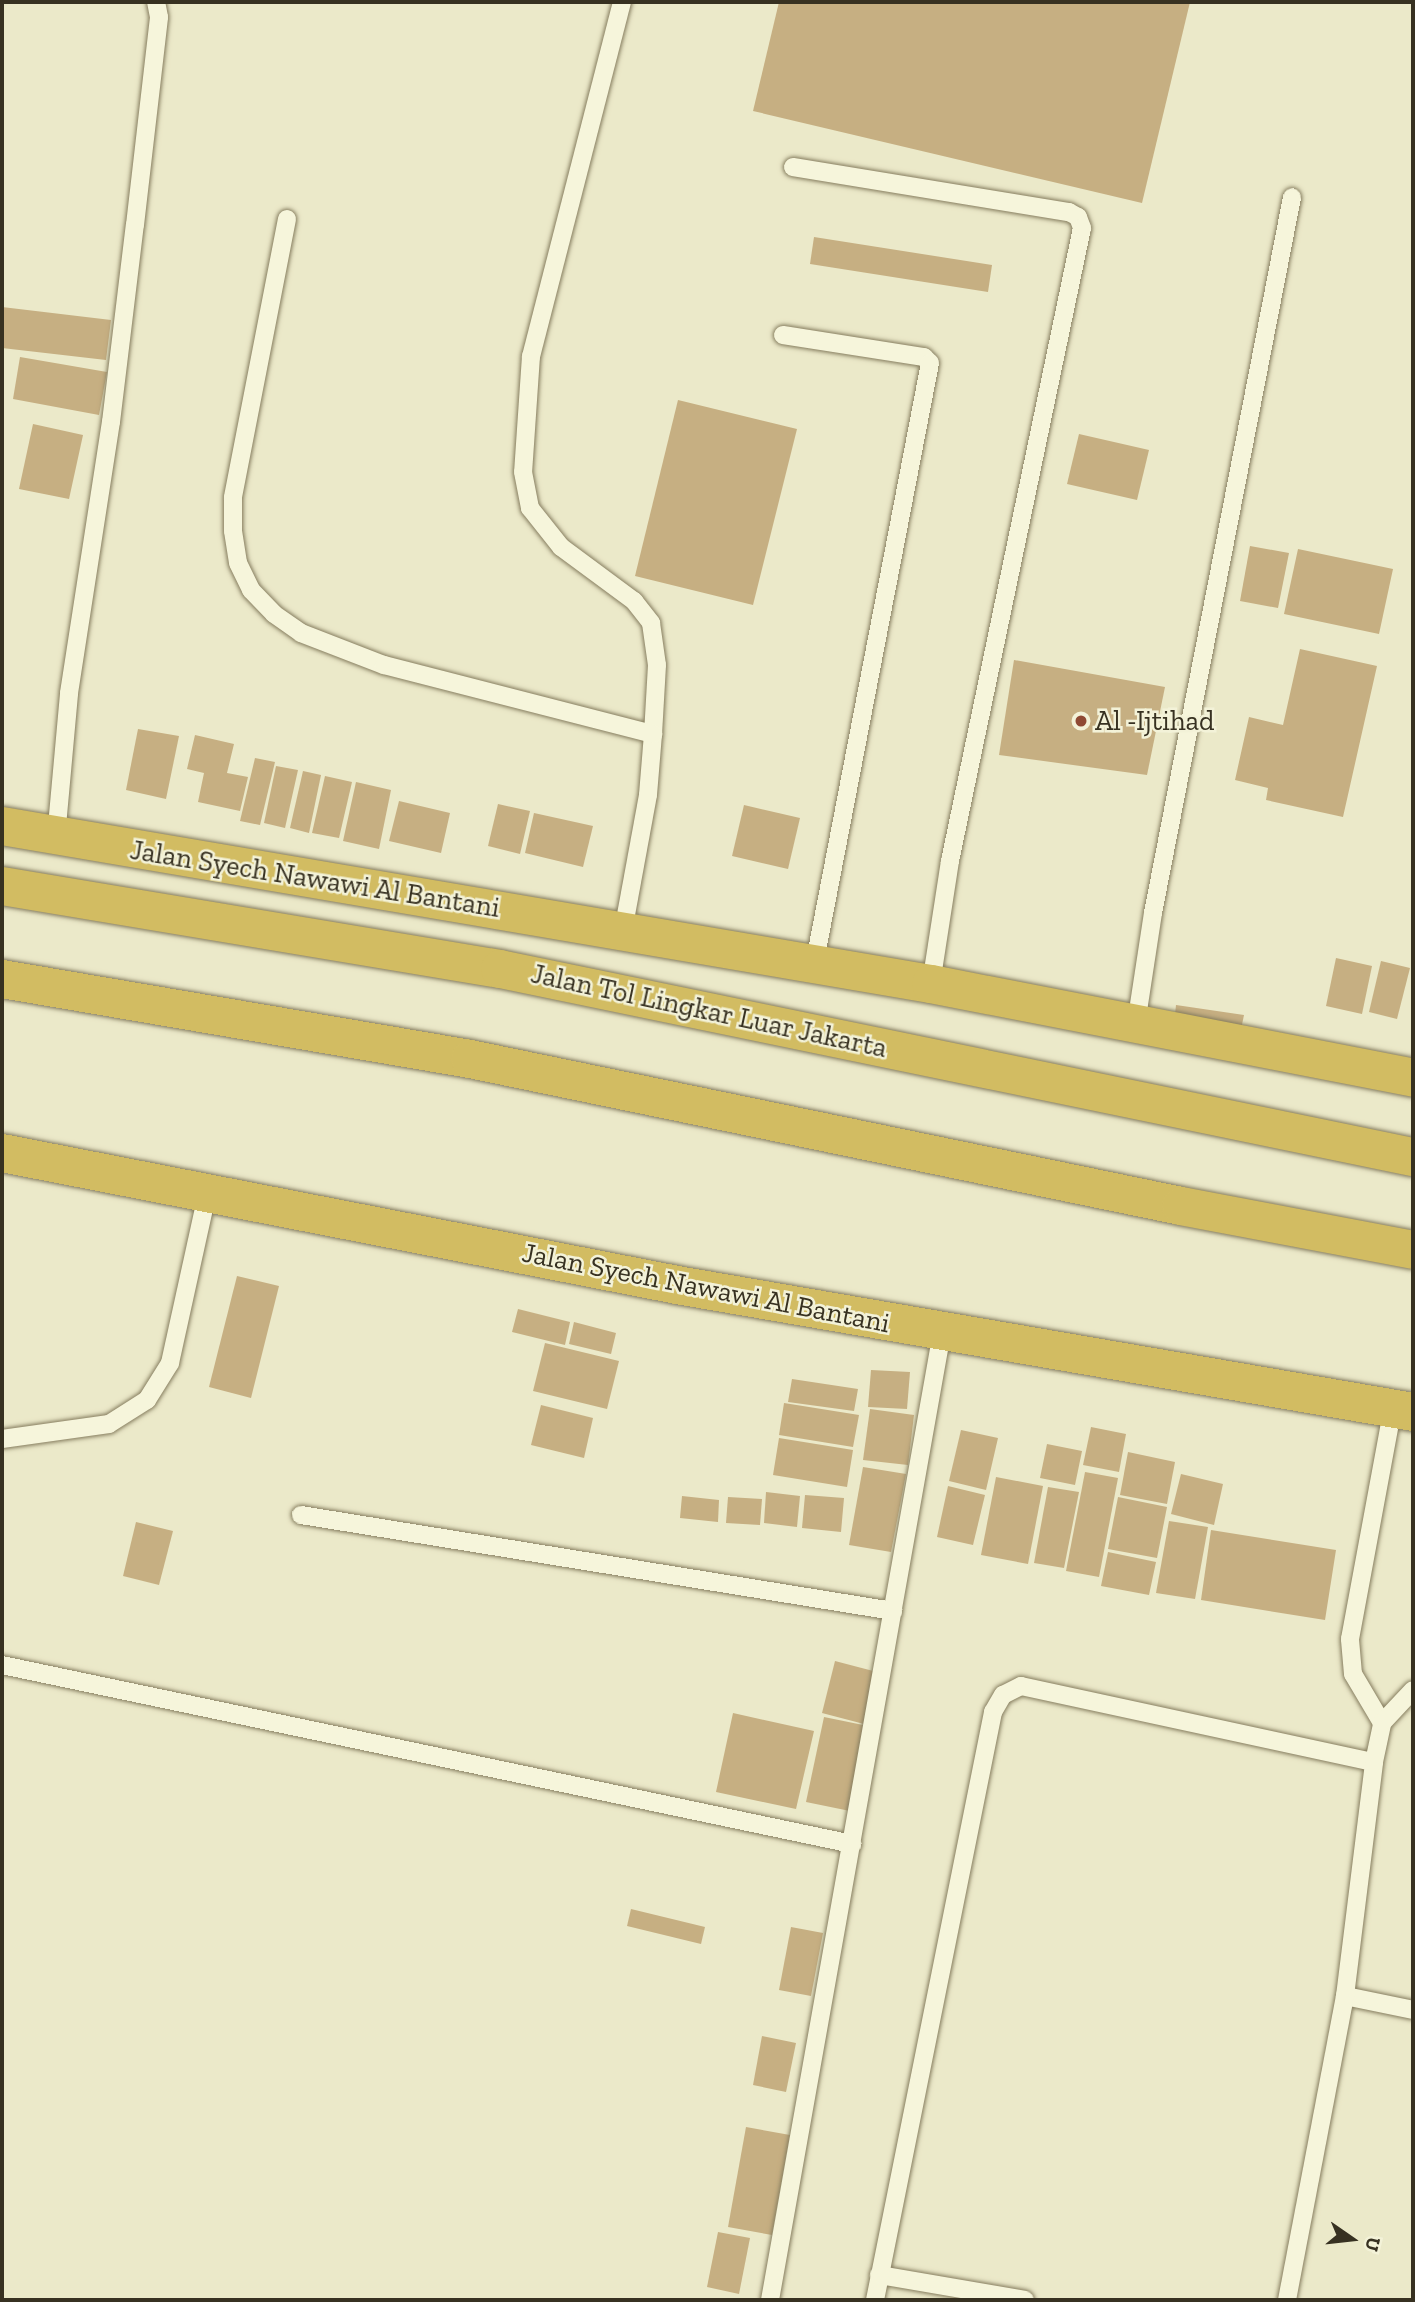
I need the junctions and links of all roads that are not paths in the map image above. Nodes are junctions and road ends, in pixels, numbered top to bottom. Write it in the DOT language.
graph roads {
  1 [pos="156,2"];
  2 [pos="622,2"];
  3 [pos="793,167"];
  4 [pos="1292,197"];
  5 [pos="287,219"];
  6 [pos="783,335"];
  7 [pos="653,734"];
  8 [pos="2,826"];
  9 [pos="56,837"];
  10 [pos="2,886"];
  11 [pos="623,931"];
  12 [pos="814,967"];
  13 [pos="2,979"];
  14 [pos="932,984"];
  15 [pos="1136,1024"];
  16 [pos="1413,1078"];
  17 [pos="2,1153"];
  18 [pos="1413,1157"];
  19 [pos="207,1195"];
  20 [pos="1413,1250"];
  21 [pos="942,1332"];
  22 [pos="1403,1410"];
  23 [pos="2,1439"];
  24 [pos="301,1515"];
  25 [pos="893,1611"];
  26 [pos="2,1665"];
  27 [pos="1413,1690"];
  28 [pos="1382,1723"];
  29 [pos="1374,1762"];
  30 [pos="852,1844"];
  31 [pos="1345,1996"];
  32 [pos="1413,2010"];
  33 [pos="879,2275"];
  34 [pos="770,2300"];
  35 [pos="875,2300"];
  36 [pos="1025,2300"];
  37 [pos="1287,2300"];
  1 -- 9 [label="lane"];
  2 -- 7 [label="lane"];
  3 -- 14 [label="lane"];
  4 -- 15 [label="lane"];
  5 -- 7 [label="lane"];
  6 -- 12 [label="lane"];
  7 -- 11 [label="lane"];
  8 -- 9 [label="highway, Jalan Syech Nawawi Al Bantani"];
  9 -- 11 [label="highway, Jalan Syech Nawawi Al Bantani"];
  10 -- 18 [label="highway, Jalan Tol Lingkar Luar Jakarta"];
  11 -- 12 [label="highway, Jalan Syech Nawawi Al Bantani"];
  12 -- 14 [label="highway, Jalan Syech Nawawi Al Bantani"];
  13 -- 20 [label="highway"];
  14 -- 15 [label="highway, Jalan Syech Nawawi Al Bantani"];
  15 -- 16 [label="highway, Jalan Syech Nawawi Al Bantani"];
  17 -- 19 [label="highway, Jalan Syech Nawawi Al Bantani"];
  19 -- 21 [label="highway, Jalan Syech Nawawi Al Bantani"];
  19 -- 23 [label="lane"];
  21 -- 22 [label="highway, Jalan Syech Nawawi Al Bantani"];
  21 -- 25 [label="lane"];
  22 -- 28 [label="lane"];
  24 -- 25 [label="lane"];
  25 -- 30 [label="lane"];
  26 -- 30 [label="lane"];
  27 -- 28 [label="lane"];
  28 -- 29 [label="lane"];
  29 -- 31 [label="lane"];
  29 -- 33 [label="lane"];
  30 -- 34 [label="lane"];
  31 -- 32 [label="lane"];
  31 -- 37 [label="lane"];
  33 -- 35 [label="lane"];
  33 -- 36 [label="lane"];
}
